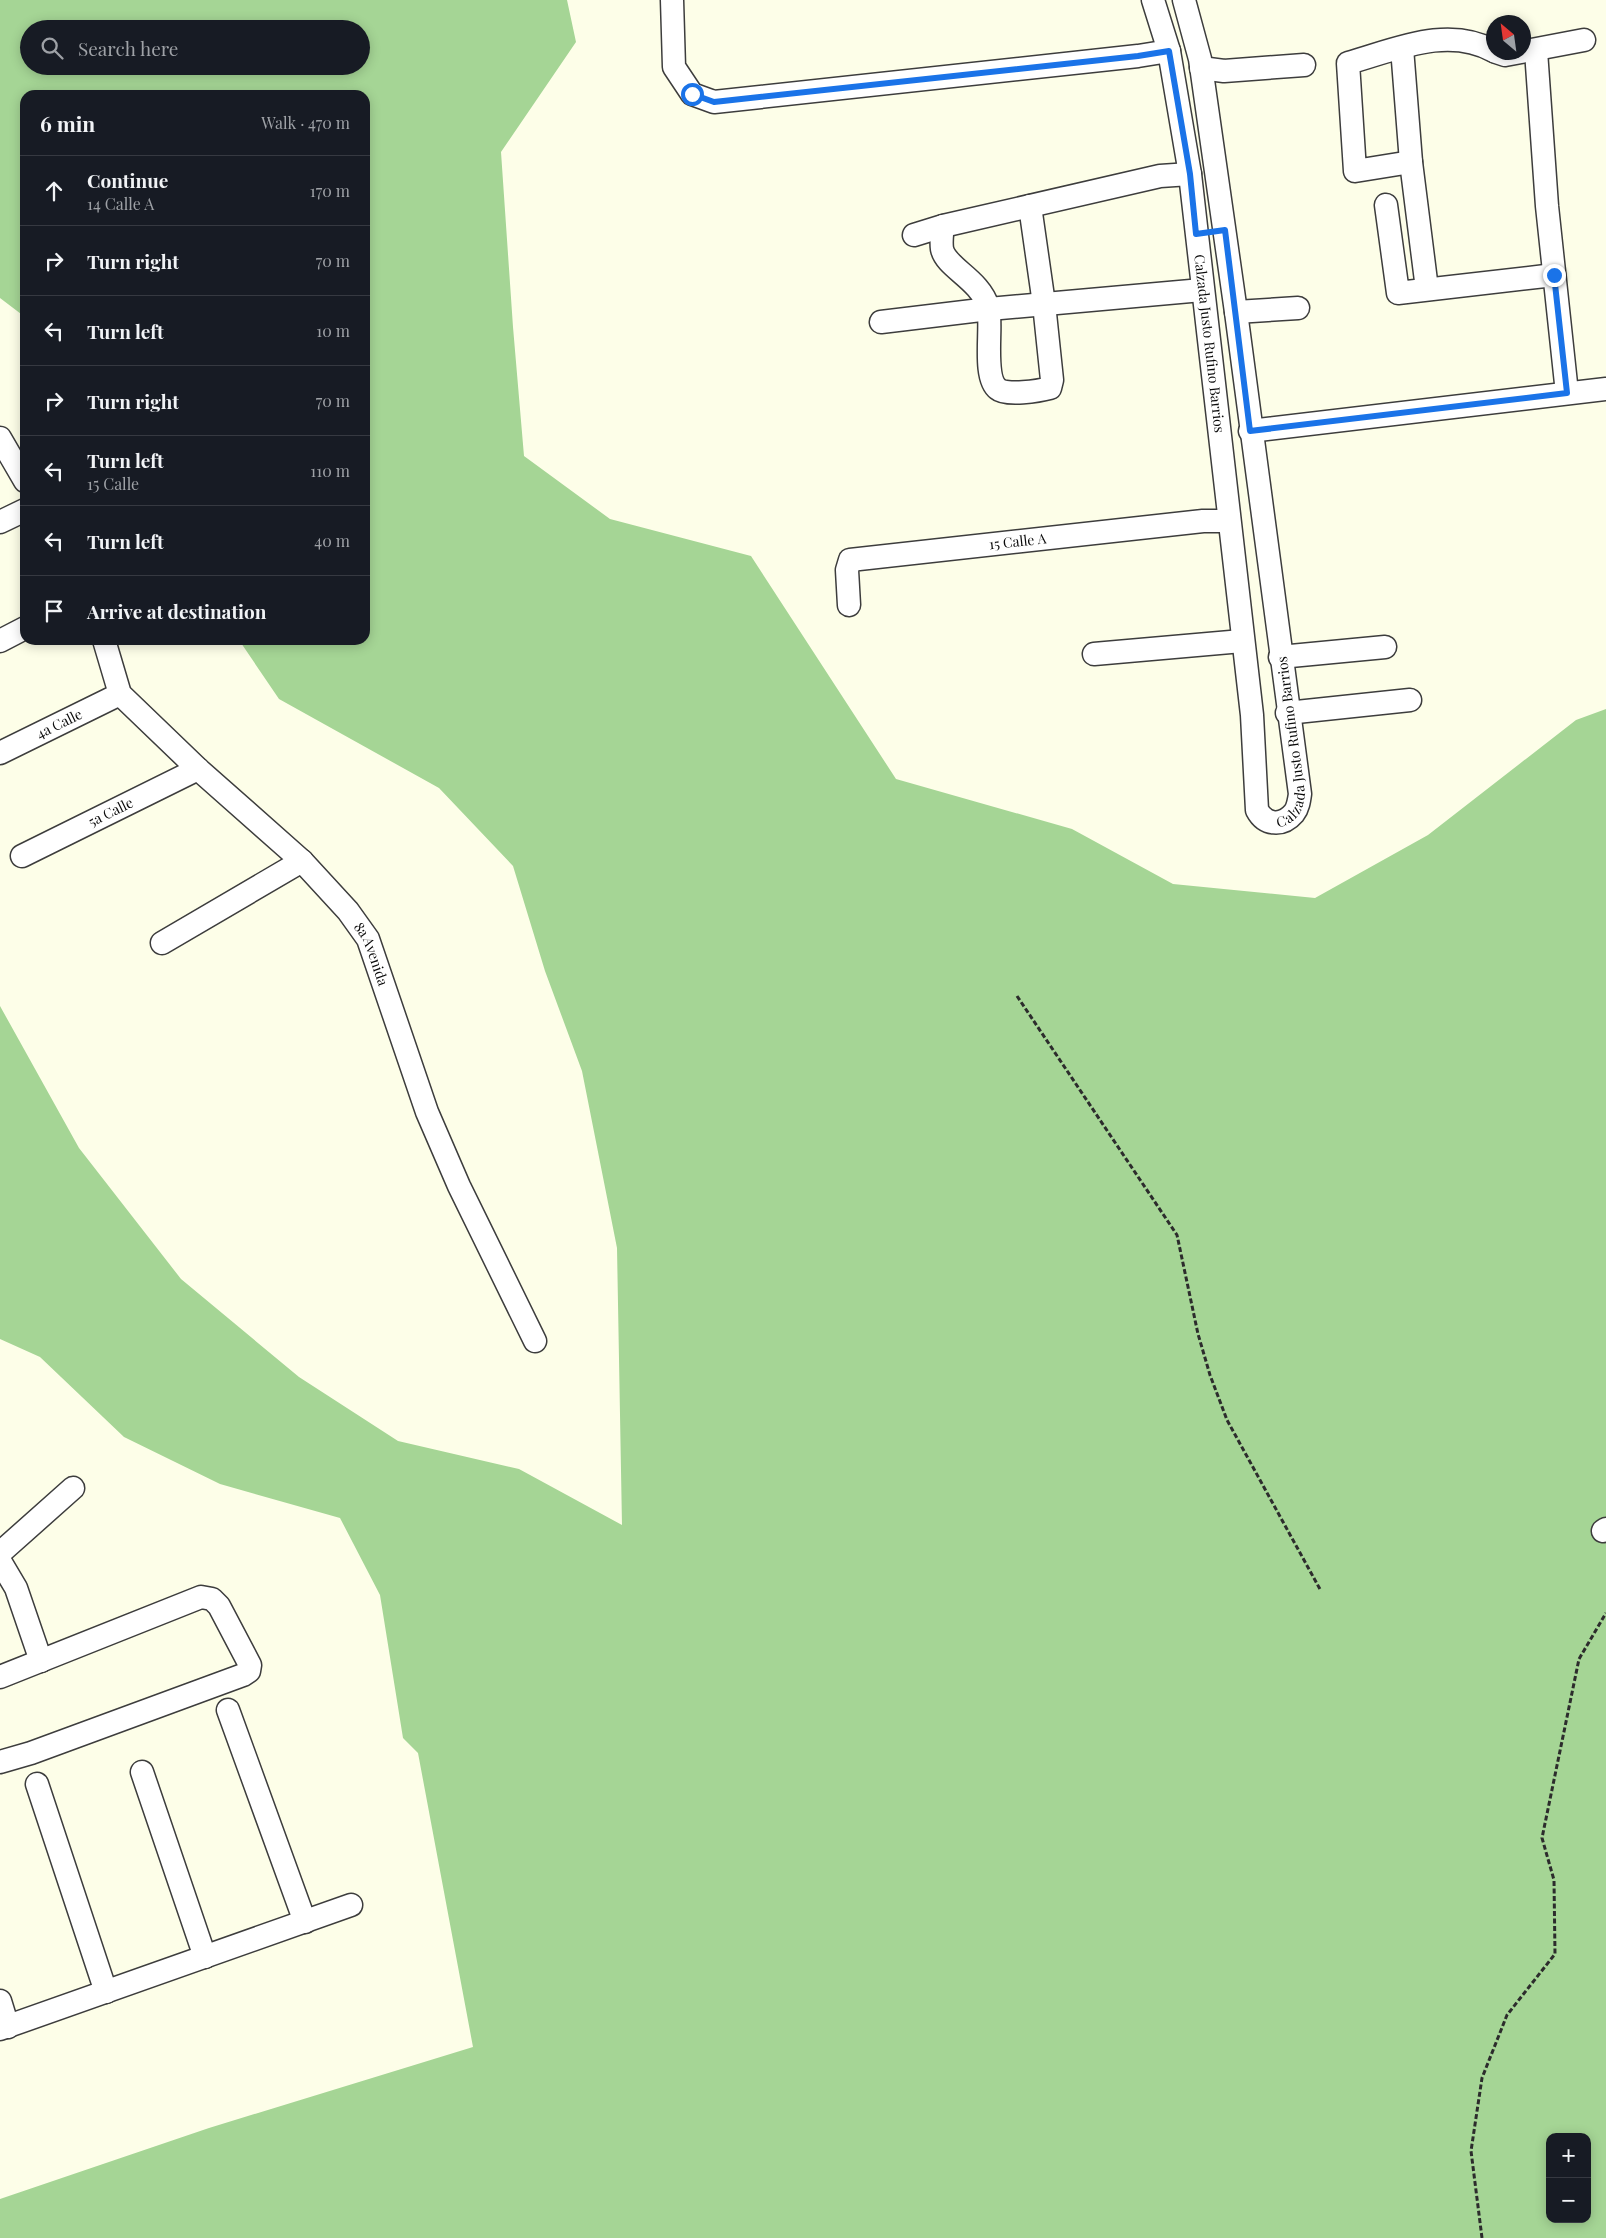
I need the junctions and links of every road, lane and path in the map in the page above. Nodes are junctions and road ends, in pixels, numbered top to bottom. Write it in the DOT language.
graph roads {
  1 [pos="672,0"];
  2 [pos="1154,0"];
  3 [pos="1184,0"];
  4 [pos="1584,40"];
  5 [pos="1486,47"];
  6 [pos="1402,48"];
  7 [pos="1169,51"];
  8 [pos="1536,51"];
  9 [pos="1531,52"];
  10 [pos="1304,65"];
  11 [pos="1201,68"];
  12 [pos="1410,162"];
  13 [pos="1190,174"];
  14 [pos="1386,205"];
  15 [pos="1030,206"];
  16 [pos="943,226"];
  17 [pos="1225,230"];
  18 [pos="1196,234"];
  19 [pos="914,235"];
  20 [pos="1554,275"];
  21 [pos="1427,289"];
  22 [pos="1202,290"];
  23 [pos="1044,304"];
  24 [pos="1298,308"];
  25 [pos="989,309"];
  26 [pos="1236,312"];
  27 [pos="881,322"];
  28 [pos="1606,389"];
  29 [pos="1567,393"];
  30 [pos="1250,431"];
  31 [pos="0,438"];
  32 [pos="20,472"];
  33 [pos="20,512"];
  34 [pos="1229,521"];
  35 [pos="0,522"];
  36 [pos="1273,594"];
  37 [pos="1238,599"];
  38 [pos="849,605"];
  39 [pos="20,631"];
  40 [pos="0,641"];
  41 [pos="1242,641"];
  42 [pos="105,645"];
  43 [pos="1385,647"];
  44 [pos="1094,654"];
  45 [pos="1280,657"];
  46 [pos="120,694"];
  47 [pos="1410,700"];
  48 [pos="1287,713"];
  49 [pos="0,753"];
  50 [pos="198,769"];
  51 [pos="22,856"];
  52 [pos="302,861"];
  53 [pos="162,943"];
  54 [pos="1017,996"];
  55 [pos="535,1341"];
  56 [pos="73,1488"];
  57 [pos="0,1553"];
  58 [pos="0,1561"];
  59 [pos="1321,1591"];
  60 [pos="1606,1613"];
  61 [pos="41,1661"];
  62 [pos="0,1677"];
  63 [pos="228,1710"];
  64 [pos="0,1762"];
  65 [pos="142,1772"];
  66 [pos="37,1784"];
  67 [pos="351,1905"];
  68 [pos="304,1922"];
  69 [pos="205,1957"];
  70 [pos="106,1992"];
  71 [pos="0,2001"];
  72 [pos="4,2028"];
  73 [pos="1482,2238"];
  1 -- 7 [label="street"];
  2 -- 7 [label="street, Calzada Justo Rufino Barrios"];
  3 -- 11 [label="street, Calzada Justo Rufino Barrios"];
  4 -- 8 [label="street"];
  5 -- 6 [label="street"];
  6 -- 12 [label="street"];
  6 -- 12 [label="street"];
  7 -- 13 [label="street, Calzada Justo Rufino Barrios"];
  8 -- 9 [label="street"];
  8 -- 20 [label="street"];
  10 -- 11 [label="street"];
  11 -- 17 [label="street, Calzada Justo Rufino Barrios"];
  12 -- 21 [label="street"];
  13 -- 15 [label="street"];
  13 -- 18 [label="street, Calzada Justo Rufino Barrios"];
  14 -- 21 [label="street"];
  15 -- 16 [label="street"];
  15 -- 23 [label="street"];
  16 -- 19 [label="street"];
  16 -- 25 [label="street"];
  17 -- 18 [label="street"];
  17 -- 26 [label="street, Calzada Justo Rufino Barrios"];
  18 -- 22 [label="street, Calzada Justo Rufino Barrios"];
  20 -- 21 [label="street"];
  20 -- 29 [label="street"];
  22 -- 23 [label="street"];
  22 -- 34 [label="street, Calzada Justo Rufino Barrios"];
  23 -- 25 [label="street"];
  23 -- 25 [label="street"];
  24 -- 26 [label="street"];
  25 -- 27 [label="street"];
  26 -- 30 [label="street, Calzada Justo Rufino Barrios"];
  28 -- 29 [label="street"];
  29 -- 30 [label="street"];
  30 -- 36 [label="street, Calzada Justo Rufino Barrios"];
  31 -- 32 [label="street"];
  33 -- 35 [label="street"];
  34 -- 37 [label="street, Calzada Justo Rufino Barrios"];
  34 -- 38 [label="street, 15 Calle A"];
  36 -- 37 [label="street"];
  36 -- 45 [label="street, Calzada Justo Rufino Barrios"];
  37 -- 41 [label="street, Calzada Justo Rufino Barrios"];
  39 -- 40 [label="street"];
  41 -- 44 [label="street"];
  41 -- 48 [label="street, Calzada Justo Rufino Barrios"];
  42 -- 46 [label="street, 8a Avenida"];
  43 -- 45 [label="street"];
  45 -- 48 [label="street, Calzada Justo Rufino Barrios"];
  46 -- 49 [label="street, 4a Calle"];
  46 -- 50 [label="street, 8a Avenida"];
  47 -- 48 [label="street"];
  50 -- 51 [label="street, 5a Calle"];
  50 -- 52 [label="street, 8a Avenida"];
  52 -- 53 [label="street"];
  52 -- 55 [label="street, 8a Avenida"];
  54 -- 59 [label="path"];
  56 -- 57 [label="street"];
  58 -- 61 [label="street"];
  60 -- 73 [label="path"];
  61 -- 62 [label="street"];
  61 -- 64 [label="street"];
  63 -- 68 [label="street"];
  65 -- 69 [label="street"];
  66 -- 70 [label="street"];
  67 -- 68 [label="street"];
  68 -- 69 [label="street"];
  69 -- 70 [label="street"];
  70 -- 72 [label="street"];
  71 -- 72 [label="street"];
}
